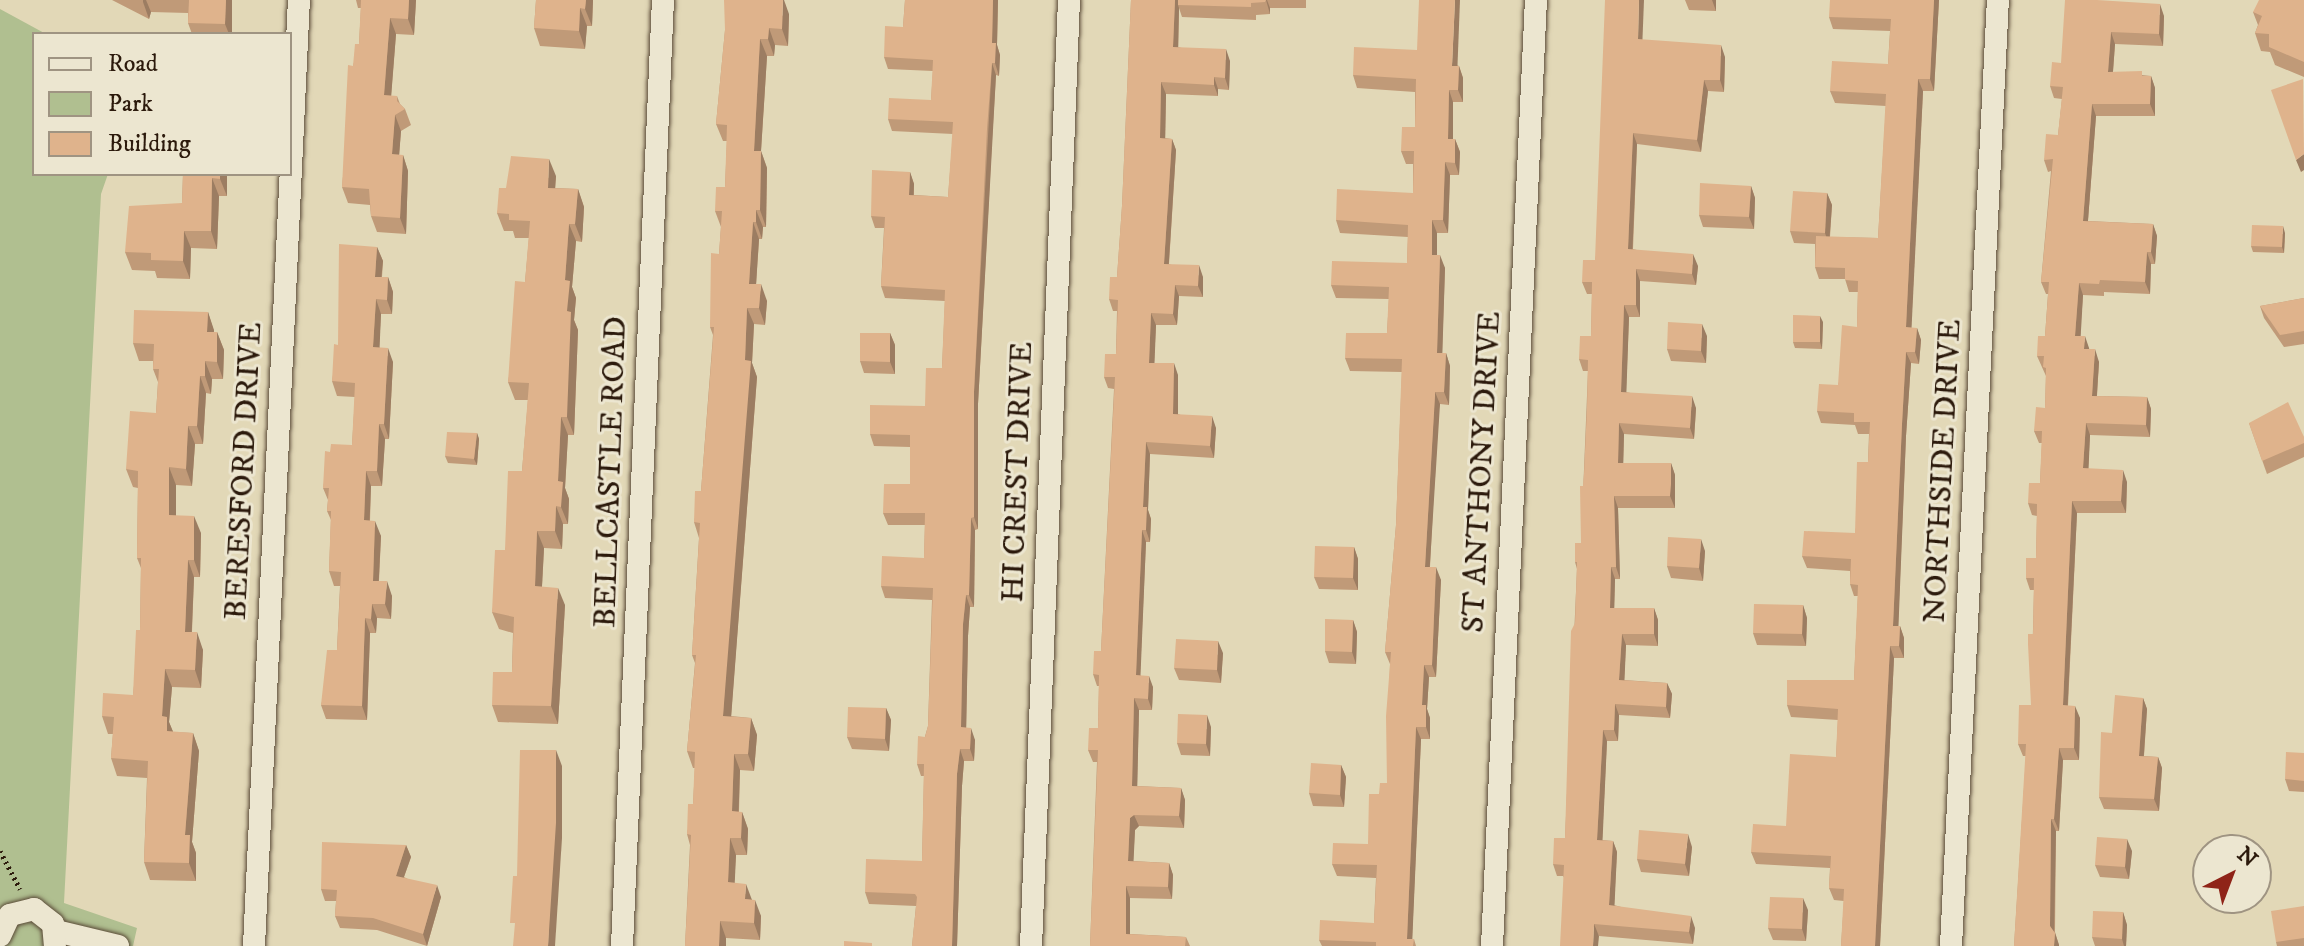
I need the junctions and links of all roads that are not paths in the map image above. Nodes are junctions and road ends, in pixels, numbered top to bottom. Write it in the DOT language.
graph roads {
  1 [pos="299,0"];
  2 [pos="663,0"];
  3 [pos="1069,0"];
  4 [pos="1536,0"];
  5 [pos="1998,0"];
  6 [pos="292,147"];
  7 [pos="291,176"];
  8 [pos="55,938"];
  9 [pos="0,941"];
  10 [pos="118,946"];
  11 [pos="254,946"];
  12 [pos="622,946"];
  13 [pos="1031,946"];
  14 [pos="1492,946"];
  15 [pos="1951,946"];
  1 -- 6 [label="street, BERESFORD DRIVE"];
  2 -- 12 [label="street, BELLCASTLE ROAD"];
  3 -- 13 [label="street, HI CREST DRIVE"];
  4 -- 14 [label="street, ST ANTHONY DRIVE"];
  5 -- 15 [label="street, NORTHSIDE DRIVE"];
  7 -- 11 [label="street, BERESFORD DRIVE"];
  8 -- 9 [label="street"];
  8 -- 10 [label="street"];
}
